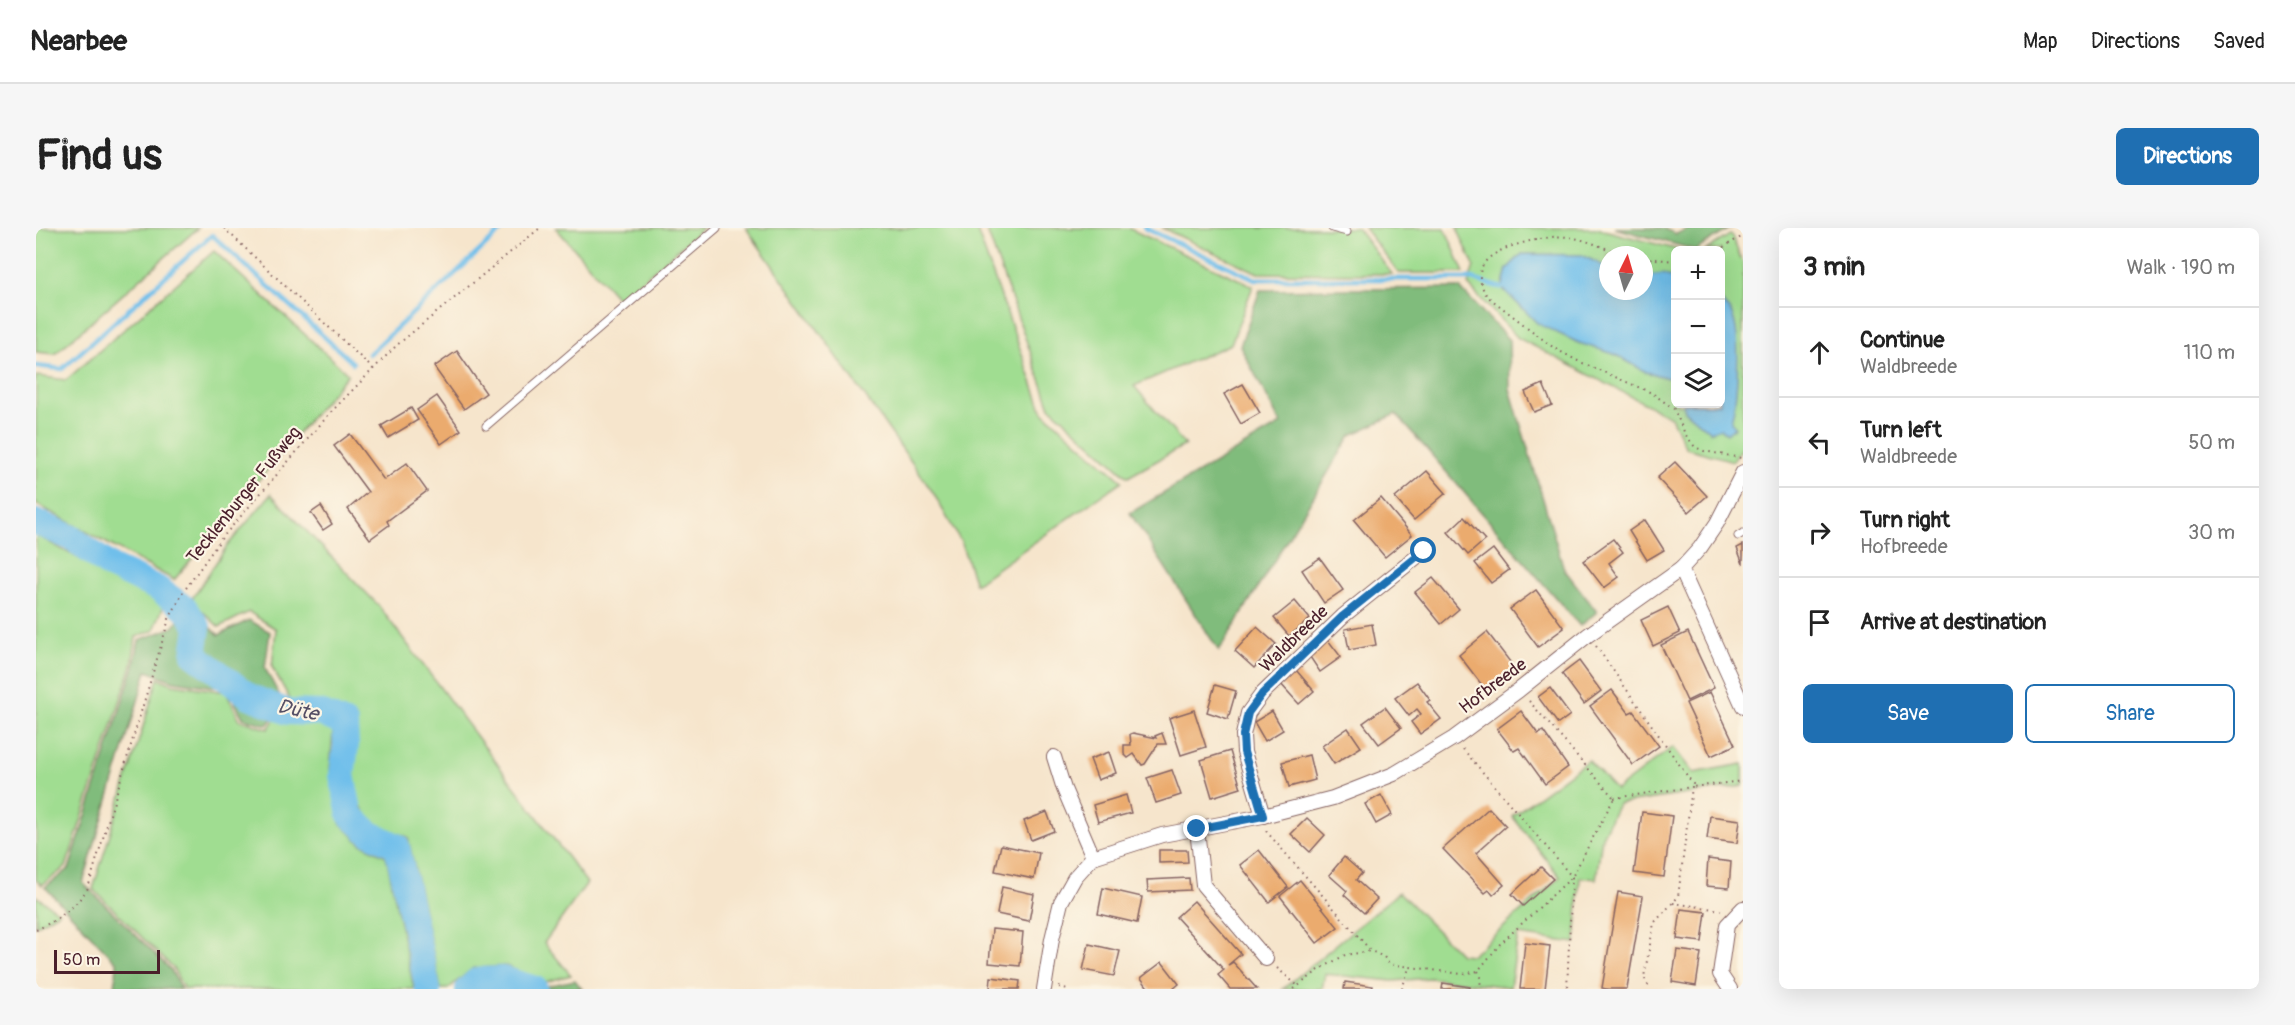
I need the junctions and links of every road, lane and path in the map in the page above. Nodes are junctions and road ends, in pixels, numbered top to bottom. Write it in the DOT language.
graph roads {
  1 [pos="224,228"];
  2 [pos="540,228"];
  3 [pos="717,228"];
  4 [pos="1332,228"];
  5 [pos="1347,232"];
  6 [pos="1743,236"];
  7 [pos="1599,246"];
  8 [pos="1725,246"];
  9 [pos="1653,259"];
  10 [pos="1671,261"];
  11 [pos="373,369"];
  12 [pos="486,426"];
  13 [pos="1743,458"];
  14 [pos="1742,476"];
  15 [pos="1424,551"];
  16 [pos="1681,569"];
  17 [pos="1588,635"];
  18 [pos="1520,690"];
  19 [pos="1743,706"];
  20 [pos="1454,738"];
  21 [pos="1054,757"];
  22 [pos="1743,781"];
  23 [pos="1692,787"];
  24 [pos="1614,798"];
  25 [pos="1263,816"];
  26 [pos="1197,829"];
  27 [pos="1093,857"];
  28 [pos="1572,877"];
  29 [pos="1673,903"];
  30 [pos="1741,910"];
  31 [pos="36,930"];
  32 [pos="1371,951"];
  33 [pos="1266,959"];
  34 [pos="1410,968"];
  35 [pos="1478,971"];
  36 [pos="1298,986"];
  37 [pos="1044,989"];
  38 [pos="1294,989"];
  39 [pos="1402,989"];
  40 [pos="1480,989"];
  41 [pos="1567,989"];
  42 [pos="1650,989"];
  43 [pos="1730,989"];
  1 -- 11 [label="path"];
  2 -- 11 [label="path, Tecklenburger Fußweg"];
  3 -- 12 [label="lane"];
  4 -- 5 [label="lane"];
  6 -- 8 [label="path"];
  7 -- 13 [label="path"];
  9 -- 10 [label="path"];
  11 -- 31 [label="path, Tecklenburger Fußweg"];
  14 -- 16 [label="street, Hofbreede"];
  15 -- 25 [label="street, Waldbreede"];
  16 -- 17 [label="street, Hofbreede"];
  16 -- 19 [label="street"];
  17 -- 18 [label="street, Hofbreede"];
  17 -- 23 [label="path"];
  18 -- 20 [label="street, Hofbreede"];
  18 -- 24 [label="path"];
  20 -- 25 [label="street, Hofbreede"];
  20 -- 28 [label="path"];
  21 -- 27 [label="street"];
  22 -- 23 [label="path"];
  23 -- 24 [label="path"];
  23 -- 29 [label="path"];
  24 -- 28 [label="path"];
  25 -- 26 [label="street, Hofbreede"];
  25 -- 32 [label="path"];
  26 -- 27 [label="street, Hofbreede"];
  26 -- 33 [label="street"];
  27 -- 37 [label="street"];
  28 -- 35 [label="path"];
  28 -- 41 [label="path"];
  29 -- 30 [label="path"];
  29 -- 42 [label="path"];
  30 -- 43 [label="street"];
  32 -- 34 [label="path"];
  32 -- 36 [label="path"];
  33 -- 36 [label="path"];
  34 -- 35 [label="path"];
  34 -- 39 [label="path"];
  35 -- 40 [label="path"];
  36 -- 38 [label="path"];
}
